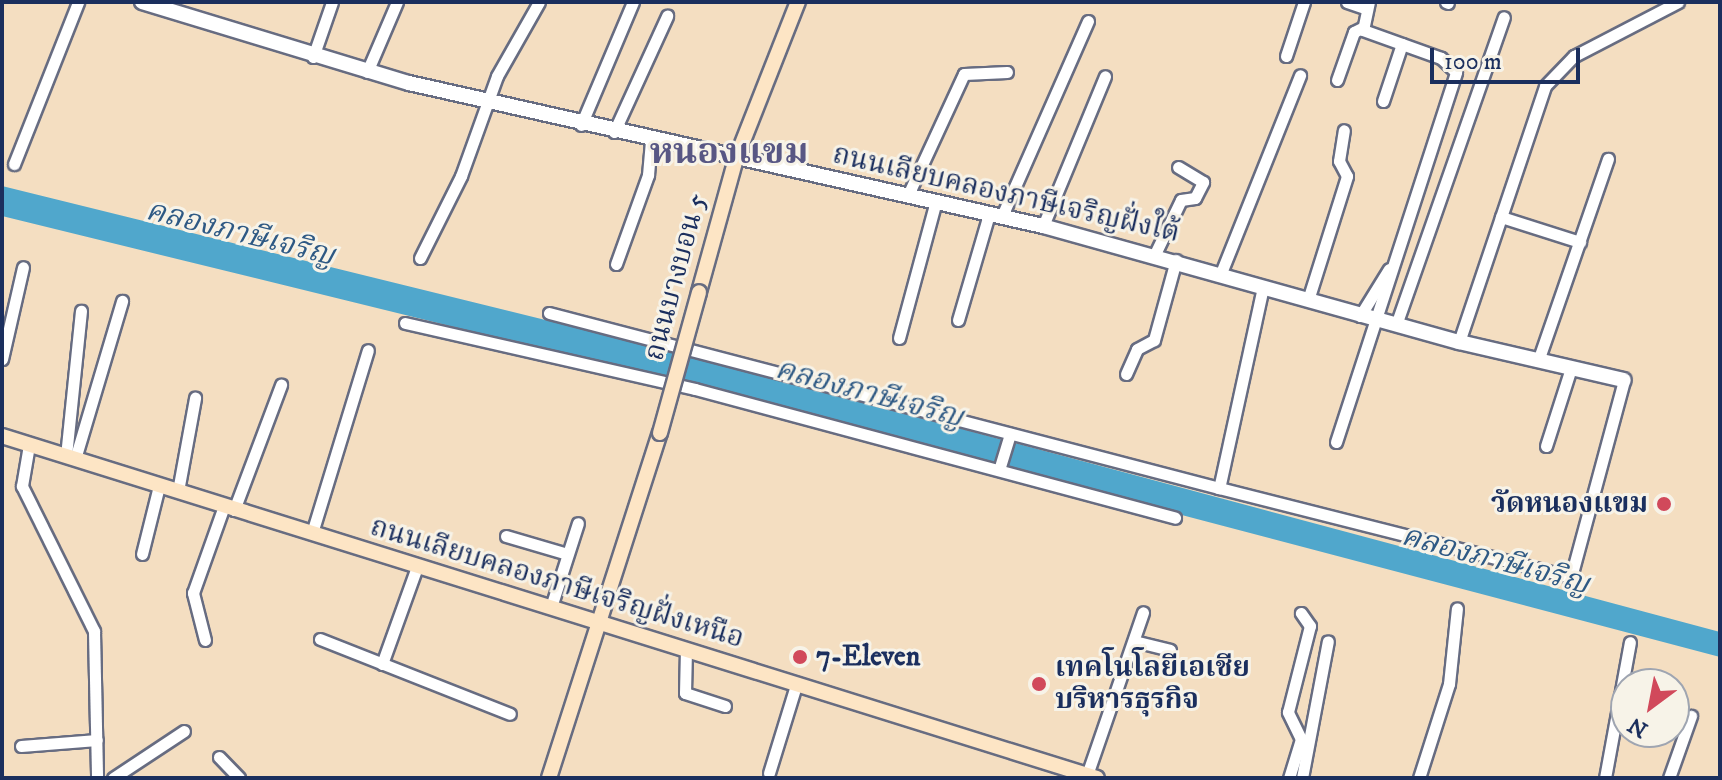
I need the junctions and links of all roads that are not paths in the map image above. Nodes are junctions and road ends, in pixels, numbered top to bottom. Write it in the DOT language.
graph roads {
  1 [pos="78,2"];
  2 [pos="142,2"];
  3 [pos="332,2"];
  4 [pos="397,2"];
  5 [pos="539,2"];
  6 [pos="633,2"];
  7 [pos="798,2"];
  8 [pos="1304,2"];
  9 [pos="1347,2"];
  10 [pos="1678,2"];
  11 [pos="1368,5"];
  12 [pos="667,16"];
  13 [pos="1504,17"];
  14 [pos="1088,21"];
  15 [pos="1362,28"];
  16 [pos="1402,44"];
  17 [pos="1286,56"];
  18 [pos="313,57"];
  19 [pos="367,72"];
  20 [pos="1007,72"];
  21 [pos="1300,75"];
  22 [pos="1105,76"];
  23 [pos="1337,80"];
  24 [pos="1383,101"];
  25 [pos="485,102"];
  26 [pos="581,125"];
  27 [pos="1344,130"];
  28 [pos="614,132"];
  29 [pos="651,140"];
  30 [pos="736,159"];
  31 [pos="1608,159"];
  32 [pos="14,164"];
  33 [pos="1178,167"];
  34 [pos="908,195"];
  35 [pos="936,201"];
  36 [pos="996,215"];
  37 [pos="1501,217"];
  38 [pos="1043,226"];
  39 [pos="1580,242"];
  40 [pos="1155,254"];
  41 [pos="420,258"];
  42 [pos="1176,260"];
  43 [pos="616,264"];
  44 [pos="23,267"];
  45 [pos="1221,273"];
  46 [pos="1263,287"];
  47 [pos="1308,300"];
  48 [pos="122,301"];
  49 [pos="81,311"];
  50 [pos="549,313"];
  51 [pos="1367,318"];
  52 [pos="958,320"];
  53 [pos="405,323"];
  54 [pos="1396,325"];
  55 [pos="899,338"];
  56 [pos="1459,342"];
  57 [pos="368,350"];
  58 [pos="2,359"];
  59 [pos="1538,361"];
  60 [pos="1571,368"];
  61 [pos="1126,374"];
  62 [pos="1624,380"];
  63 [pos="281,385"];
  64 [pos="195,398"];
  65 [pos="2,436"];
  66 [pos="1009,437"];
  67 [pos="1336,442"];
  68 [pos="29,445"];
  69 [pos="1546,446"];
  70 [pos="70,458"];
  71 [pos="999,468"];
  72 [pos="159,486"];
  73 [pos="1219,488"];
  74 [pos="178,491"];
  75 [pos="229,508"];
  76 [pos="1175,518"];
  77 [pos="578,523"];
  78 [pos="312,533"];
  79 [pos="506,536"];
  80 [pos="142,554"];
  81 [pos="567,554"];
  82 [pos="417,567"];
  83 [pos="551,607"];
  84 [pos="1457,608"];
  85 [pos="1143,612"];
  86 [pos="1301,613"];
  87 [pos="602,623"];
  88 [pos="320,639"];
  89 [pos="205,640"];
  90 [pos="1134,641"];
  91 [pos="1328,641"];
  92 [pos="1630,642"];
  93 [pos="686,649"];
  94 [pos="1170,650"];
  95 [pos="382,664"];
  96 [pos="796,685"];
  97 [pos="725,706"];
  98 [pos="510,714"];
  99 [pos="1691,716"];
  100 [pos="184,731"];
  101 [pos="97,740"];
  102 [pos="21,746"];
  103 [pos="219,757"];
  104 [pos="769,773"];
  105 [pos="1095,777"];
  106 [pos="97,778"];
  107 [pos="113,778"];
  108 [pos="239,778"];
  109 [pos="549,778"];
  110 [pos="1289,778"];
  111 [pos="1302,778"];
  112 [pos="1419,778"];
  113 [pos="1605,778"];
  114 [pos="1669,778"];
  1 -- 32 [label="street"];
  2 -- 18 [label="street, ถนนเลียบคลองภาษีเจริญฝั่งใต้"];
  3 -- 18 [label="street"];
  4 -- 19 [label="street"];
  5 -- 25 [label="street"];
  6 -- 26 [label="street"];
  7 -- 30 [label="main road, ถนนบางบอน 5"];
  8 -- 17 [label="street"];
  9 -- 11 [label="street"];
  10 -- 37 [label="street"];
  11 -- 15 [label="street"];
  12 -- 28 [label="street"];
  13 -- 54 [label="street"];
  14 -- 36 [label="street"];
  15 -- 16 [label="street"];
  15 -- 23 [label="street"];
  16 -- 24 [label="street"];
  16 -- 51 [label="street"];
  18 -- 19 [label="street, ถนนเลียบคลองภาษีเจริญฝั่งใต้"];
  19 -- 25 [label="street, ถนนเลียบคลองภาษีเจริญฝั่งใต้"];
  20 -- 34 [label="street"];
  21 -- 45 [label="street"];
  22 -- 38 [label="street"];
  25 -- 26 [label="street, ถนนเลียบคลองภาษีเจริญฝั่งใต้"];
  25 -- 41 [label="street"];
  26 -- 28 [label="street, ถนนเลียบคลองภาษีเจริญฝั่งใต้"];
  27 -- 47 [label="street"];
  28 -- 29 [label="street, ถนนเลียบคลองภาษีเจริญฝั่งใต้"];
  29 -- 30 [label="street, ถนนเลียบคลองภาษีเจริญฝั่งใต้"];
  29 -- 43 [label="street"];
  30 -- 34 [label="street, ถนนเลียบคลองภาษีเจริญฝั่งใต้"];
  30 -- 87 [label="main road, ถนนบางบอน 5, bridge"];
  31 -- 39 [label="street"];
  33 -- 40 [label="street"];
  34 -- 35 [label="street, ถนนเลียบคลองภาษีเจริญฝั่งใต้"];
  35 -- 36 [label="street, ถนนเลียบคลองภาษีเจริญฝั่งใต้"];
  35 -- 55 [label="street"];
  36 -- 38 [label="street, ถนนเลียบคลองภาษีเจริญฝั่งใต้"];
  36 -- 52 [label="street"];
  37 -- 39 [label="street"];
  37 -- 56 [label="street"];
  38 -- 40 [label="street, ถนนเลียบคลองภาษีเจริญฝั่งใต้"];
  39 -- 59 [label="street"];
  40 -- 42 [label="street, ถนนเลียบคลองภาษีเจริญฝั่งใต้"];
  42 -- 45 [label="street, ถนนเลียบคลองภาษีเจริญฝั่งใต้"];
  42 -- 61 [label="street"];
  44 -- 58 [label="street"];
  45 -- 46 [label="street, ถนนเลียบคลองภาษีเจริญฝั่งใต้"];
  46 -- 47 [label="street, ถนนเลียบคลองภาษีเจริญฝั่งใต้"];
  46 -- 73 [label="street"];
  47 -- 51 [label="street, ถนนเลียบคลองภาษีเจริญฝั่งใต้"];
  48 -- 70 [label="street"];
  49 -- 70 [label="street"];
  50 -- 66 [label="street"];
  51 -- 54 [label="street, ถนนเลียบคลองภาษีเจริญฝั่งใต้"];
  51 -- 67 [label="street"];
  53 -- 71 [label="street"];
  54 -- 56 [label="street, ถนนเลียบคลองภาษีเจริญฝั่งใต้"];
  56 -- 59 [label="street, ถนนเลียบคลองภาษีเจริญฝั่งใต้"];
  57 -- 78 [label="street"];
  59 -- 60 [label="street, ถนนเลียบคลองภาษีเจริญฝั่งใต้"];
  60 -- 62 [label="street, ถนนเลียบคลองภาษีเจริญฝั่งใต้"];
  60 -- 69 [label="street"];
  62 -- 73 [label="street"];
  63 -- 75 [label="street"];
  64 -- 74 [label="street"];
  65 -- 68 [label="main road, ถนนเลียบคลองภาษีเจริญฝั่งเหนือ"];
  66 -- 71 [label="street"];
  66 -- 73 [label="street"];
  68 -- 70 [label="main road, ถนนเลียบคลองภาษีเจริญฝั่งเหนือ"];
  68 -- 101 [label="street"];
  70 -- 72 [label="main road, ถนนเลียบคลองภาษีเจริญฝั่งเหนือ"];
  71 -- 76 [label="street"];
  72 -- 74 [label="main road, ถนนเลียบคลองภาษีเจริญฝั่งเหนือ"];
  72 -- 80 [label="street"];
  74 -- 75 [label="main road, ถนนเลียบคลองภาษีเจริญฝั่งเหนือ"];
  75 -- 78 [label="main road, ถนนเลียบคลองภาษีเจริญฝั่งเหนือ"];
  75 -- 89 [label="street"];
  77 -- 81 [label="street"];
  78 -- 82 [label="main road, ถนนเลียบคลองภาษีเจริญฝั่งเหนือ"];
  79 -- 81 [label="street"];
  81 -- 83 [label="street"];
  82 -- 83 [label="main road, ถนนเลียบคลองภาษีเจริญฝั่งเหนือ"];
  82 -- 95 [label="street"];
  83 -- 87 [label="main road, ถนนเลียบคลองภาษีเจริญฝั่งเหนือ"];
  84 -- 112 [label="street"];
  85 -- 90 [label="street"];
  86 -- 110 [label="street"];
  87 -- 93 [label="main road, ถนนเลียบคลองภาษีเจริญฝั่งเหนือ"];
  87 -- 109 [label="main road, ถนนบางบอน 5"];
  88 -- 95 [label="street"];
  90 -- 94 [label="street"];
  90 -- 105 [label="street"];
  91 -- 111 [label="street"];
  92 -- 113 [label="street"];
  93 -- 96 [label="main road, ถนนเลียบคลองภาษีเจริญฝั่งเหนือ"];
  93 -- 97 [label="street"];
  95 -- 98 [label="street"];
  96 -- 104 [label="street"];
  96 -- 105 [label="main road, ถนนเลียบคลองภาษีเจริญฝั่งเหนือ"];
  99 -- 114 [label="street"];
  100 -- 107 [label="street"];
  101 -- 102 [label="street"];
  101 -- 106 [label="street"];
  103 -- 108 [label="street"];
}
